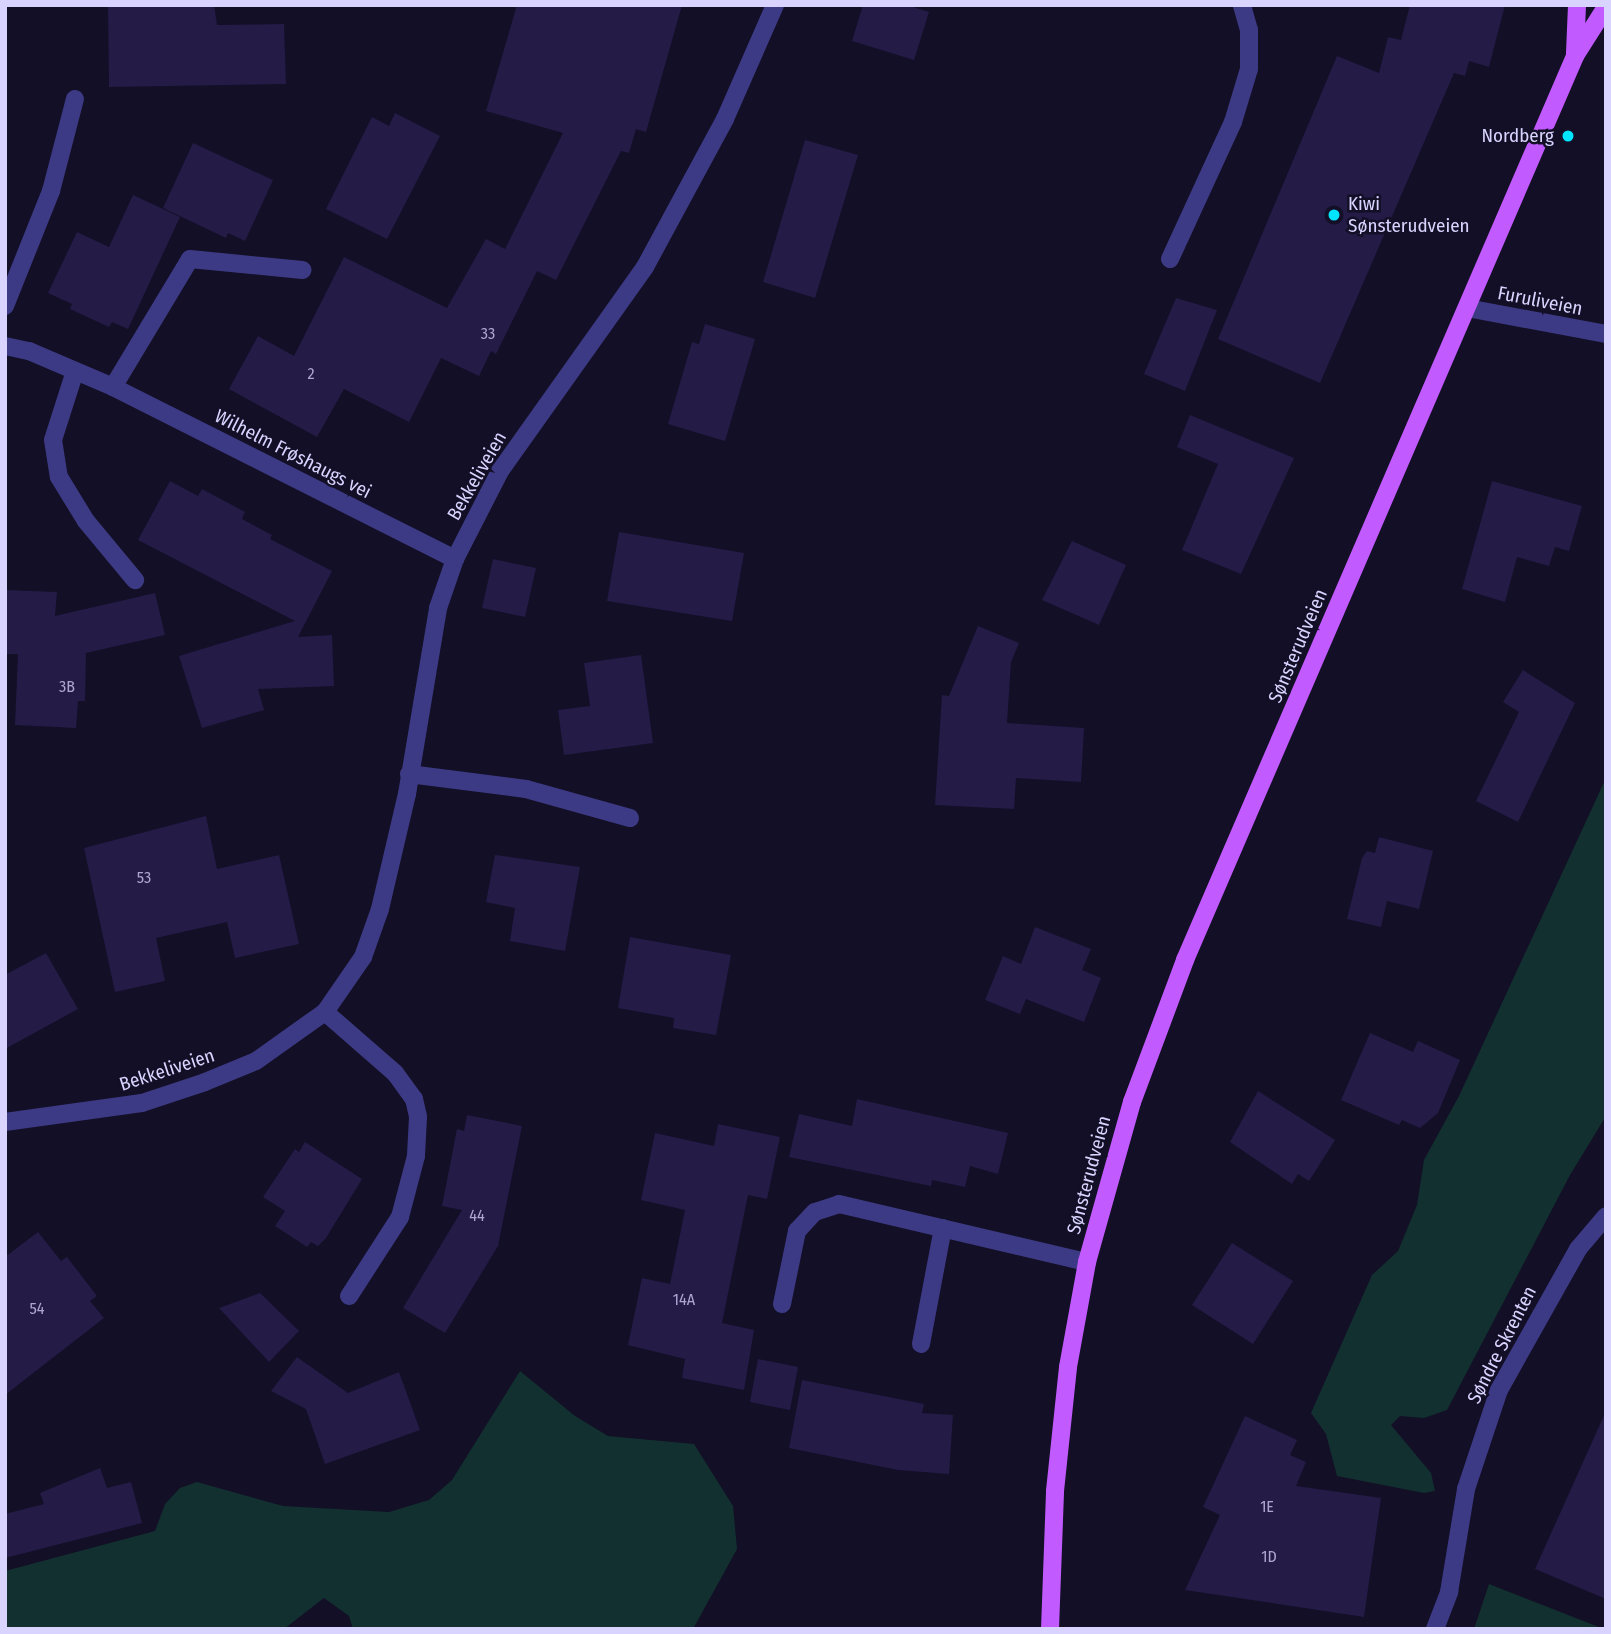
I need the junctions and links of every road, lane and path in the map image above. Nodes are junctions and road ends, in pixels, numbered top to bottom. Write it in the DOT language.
graph roads {
  1 [pos="775,5"];
  2 [pos="1242,5"];
  3 [pos="1577,5"];
  4 [pos="1606,7"];
  5 [pos="1575,56"];
  6 [pos="75,99"];
  7 [pos="1170,259"];
  8 [pos="302,270"];
  9 [pos="5,306"];
  10 [pos="1467,308"];
  11 [pos="1606,334"];
  12 [pos="5,346"];
  13 [pos="75,370"];
  14 [pos="113,387"];
  15 [pos="455,559"];
  16 [pos="135,580"];
  17 [pos="409,774"];
  18 [pos="630,818"];
  19 [pos="325,1012"];
  20 [pos="5,1122"];
  21 [pos="1606,1216"];
  22 [pos="943,1228"];
  23 [pos="1087,1262"];
  24 [pos="349,1296"];
  25 [pos="782,1304"];
  26 [pos="921,1344"];
  27 [pos="1050,1629"];
  28 [pos="1435,1629"];
  1 -- 15 [label="street, Bekkeliveien"];
  2 -- 7 [label="street"];
  3 -- 5 [label="main road, Sønsterudveien"];
  4 -- 5 [label="main road, Sønsterudveien"];
  5 -- 10 [label="main road, Sønsterudveien"];
  6 -- 9 [label="street"];
  8 -- 14 [label="street"];
  10 -- 11 [label="street, Furuliveien"];
  10 -- 23 [label="main road, Sønsterudveien"];
  12 -- 13 [label="street, Wilhelm Frøshaugs vei"];
  13 -- 14 [label="street, Wilhelm Frøshaugs vei"];
  13 -- 16 [label="street"];
  14 -- 15 [label="street, Wilhelm Frøshaugs vei"];
  15 -- 17 [label="street, Bekkeliveien"];
  17 -- 18 [label="street"];
  17 -- 19 [label="street, Bekkeliveien"];
  19 -- 20 [label="street, Bekkeliveien"];
  19 -- 24 [label="street"];
  21 -- 28 [label="street, Søndre Skrenten"];
  22 -- 23 [label="street, Sønsterudveien"];
  22 -- 25 [label="street, Sønsterudveien"];
  22 -- 26 [label="street"];
  23 -- 27 [label="main road, Sønsterudveien"];
}
